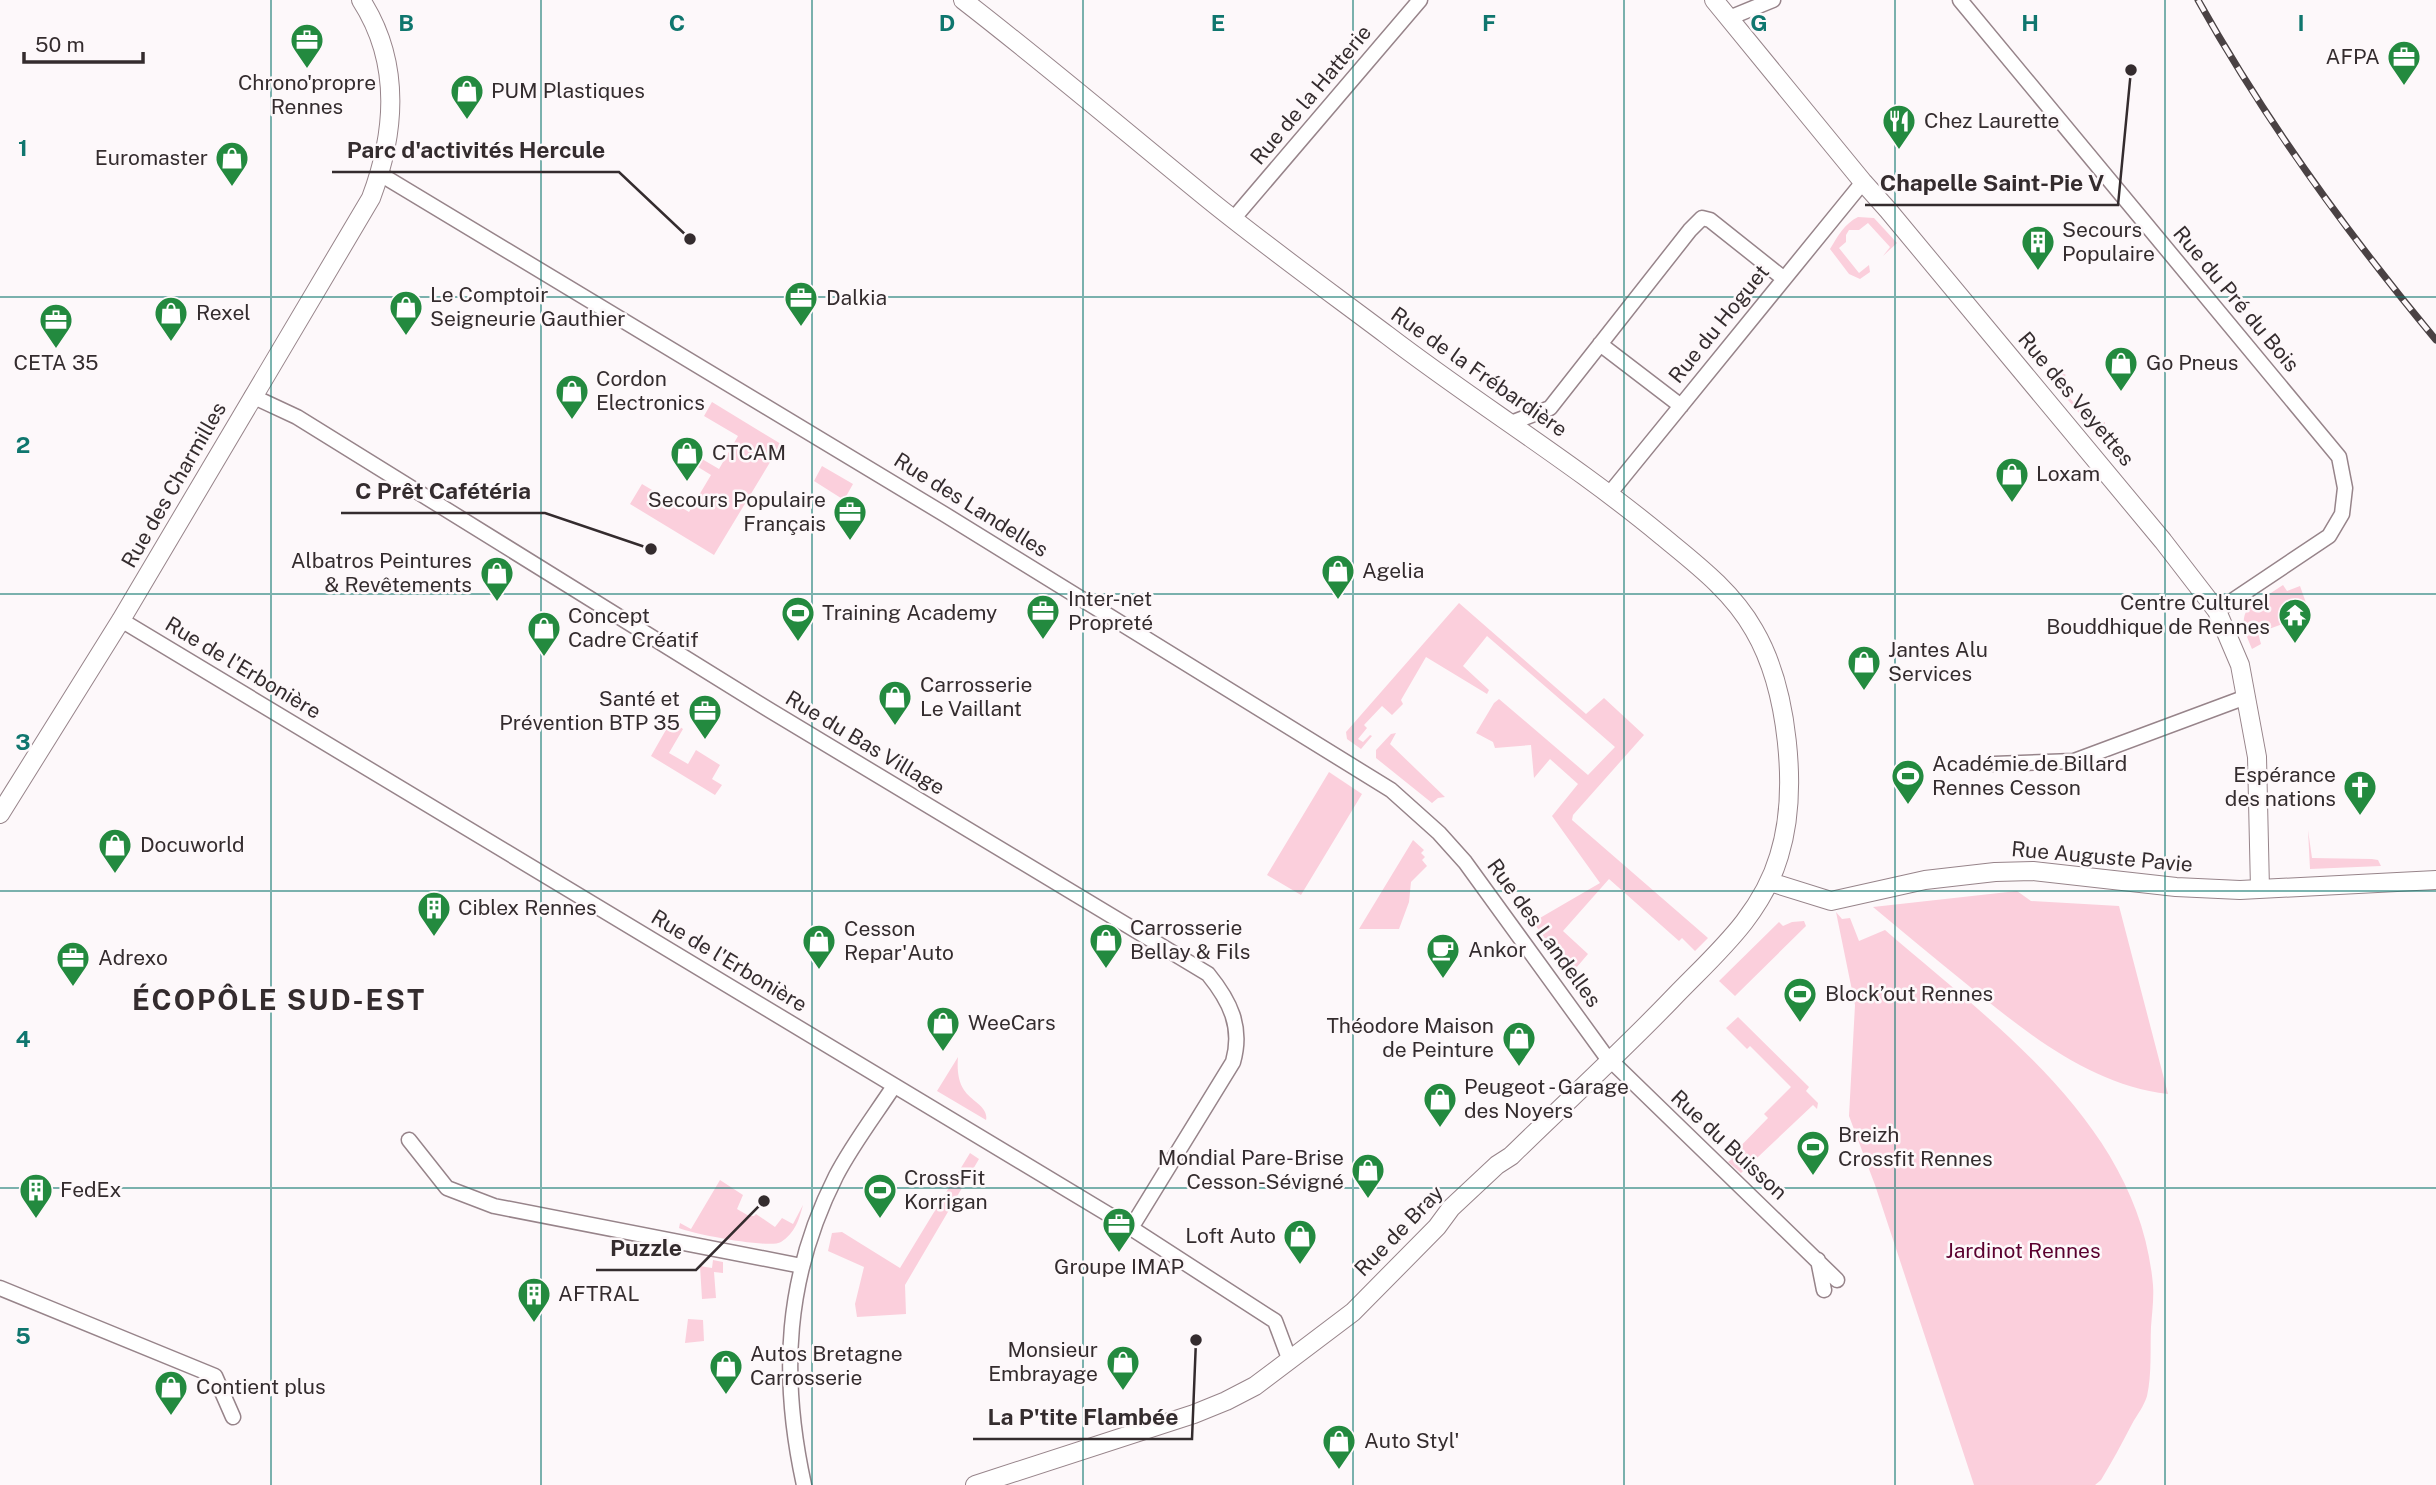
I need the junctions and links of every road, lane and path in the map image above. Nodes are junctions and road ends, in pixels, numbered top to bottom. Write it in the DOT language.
graph roads {
  1 [pos="361,0"];
  2 [pos="963,0"];
  3 [pos="1420,0"];
  4 [pos="1714,0"];
  5 [pos="1773,0"];
  6 [pos="1960,0"];
  7 [pos="1729,18"];
  8 [pos="380,174"];
  9 [pos="1863,182"];
  10 [pos="1234,218"];
  11 [pos="1783,278"];
  12 [pos="1600,344"];
  13 [pos="252,396"];
  14 [pos="1681,406"];
  15 [pos="1511,423"];
  16 [pos="1610,493"];
  17 [pos="2217,611"];
  18 [pos="121,620"];
  19 [pos="2246,696"];
  20 [pos="1994,764"];
  21 [pos="0,814"];
  22 [pos="2436,880"];
  23 [pos="1770,881"];
  24 [pos="2260,889"];
  25 [pos="1611,1061"];
  26 [pos="894,1086"];
  27 [pos="409,1140"];
  28 [pos="1130,1228"];
  29 [pos="1818,1259"];
  30 [pos="802,1266"];
  31 [pos="1837,1279"];
  32 [pos="0,1288"];
  33 [pos="1824,1290"];
  34 [pos="1290,1361"];
  35 [pos="233,1417"];
  36 [pos="804,1485"];
  37 [pos="975,1485"];
  1 -- 8 [label="street"];
  2 -- 10 [label="street, Rue de la Frébardière"];
  3 -- 10 [label="street, Rue de la Hatterie"];
  4 -- 7 [label="street, Rue des Veyettes"];
  5 -- 7 [label="street"];
  6 -- 17 [label="street, Rue du Pré du Bois"];
  7 -- 9 [label="street, Rue des Veyettes"];
  8 -- 13 [label="street, Rue des Charmilles"];
  8 -- 25 [label="street, Rue des Landelles"];
  9 -- 11 [label="street, Rue du Hoguet"];
  9 -- 17 [label="street, Rue des Veyettes"];
  10 -- 15 [label="street, Rue de la Frébardière"];
  11 -- 12 [label="street"];
  11 -- 14 [label="street, Rue du Hoguet"];
  12 -- 14 [label="street"];
  12 -- 15 [label="street"];
  13 -- 18 [label="street, Rue des Charmilles"];
  13 -- 28 [label="street, Rue du Bas Village"];
  14 -- 16 [label="street, Rue du Hoguet"];
  15 -- 16 [label="street, Rue de la Frébardière"];
  16 -- 23 [label="street, Rue de la Frébardière"];
  17 -- 19 [label="street, Rue des Veyettes"];
  18 -- 21 [label="street, Rue des Charmilles"];
  18 -- 26 [label="street, Rue de l'Erbonière"];
  19 -- 20 [label="street"];
  19 -- 24 [label="street, Rue des Veyettes"];
  22 -- 24 [label="street, Rue Auguste Pavie"];
  23 -- 24 [label="street, Rue Auguste Pavie"];
  23 -- 25 [label="street, Rue de Bray"];
  25 -- 29 [label="street, Rue du Buisson"];
  25 -- 34 [label="street, Rue de Bray"];
  26 -- 28 [label="street, Rue de l'Erbonière"];
  26 -- 30 [label="street"];
  27 -- 30 [label="street"];
  28 -- 34 [label="street, Rue de l'Erbonière"];
  29 -- 31 [label="street, Rue du Buisson"];
  29 -- 33 [label="street"];
  30 -- 36 [label="street"];
  32 -- 35 [label="street"];
  34 -- 37 [label="street, Rue de Bray"];
}
